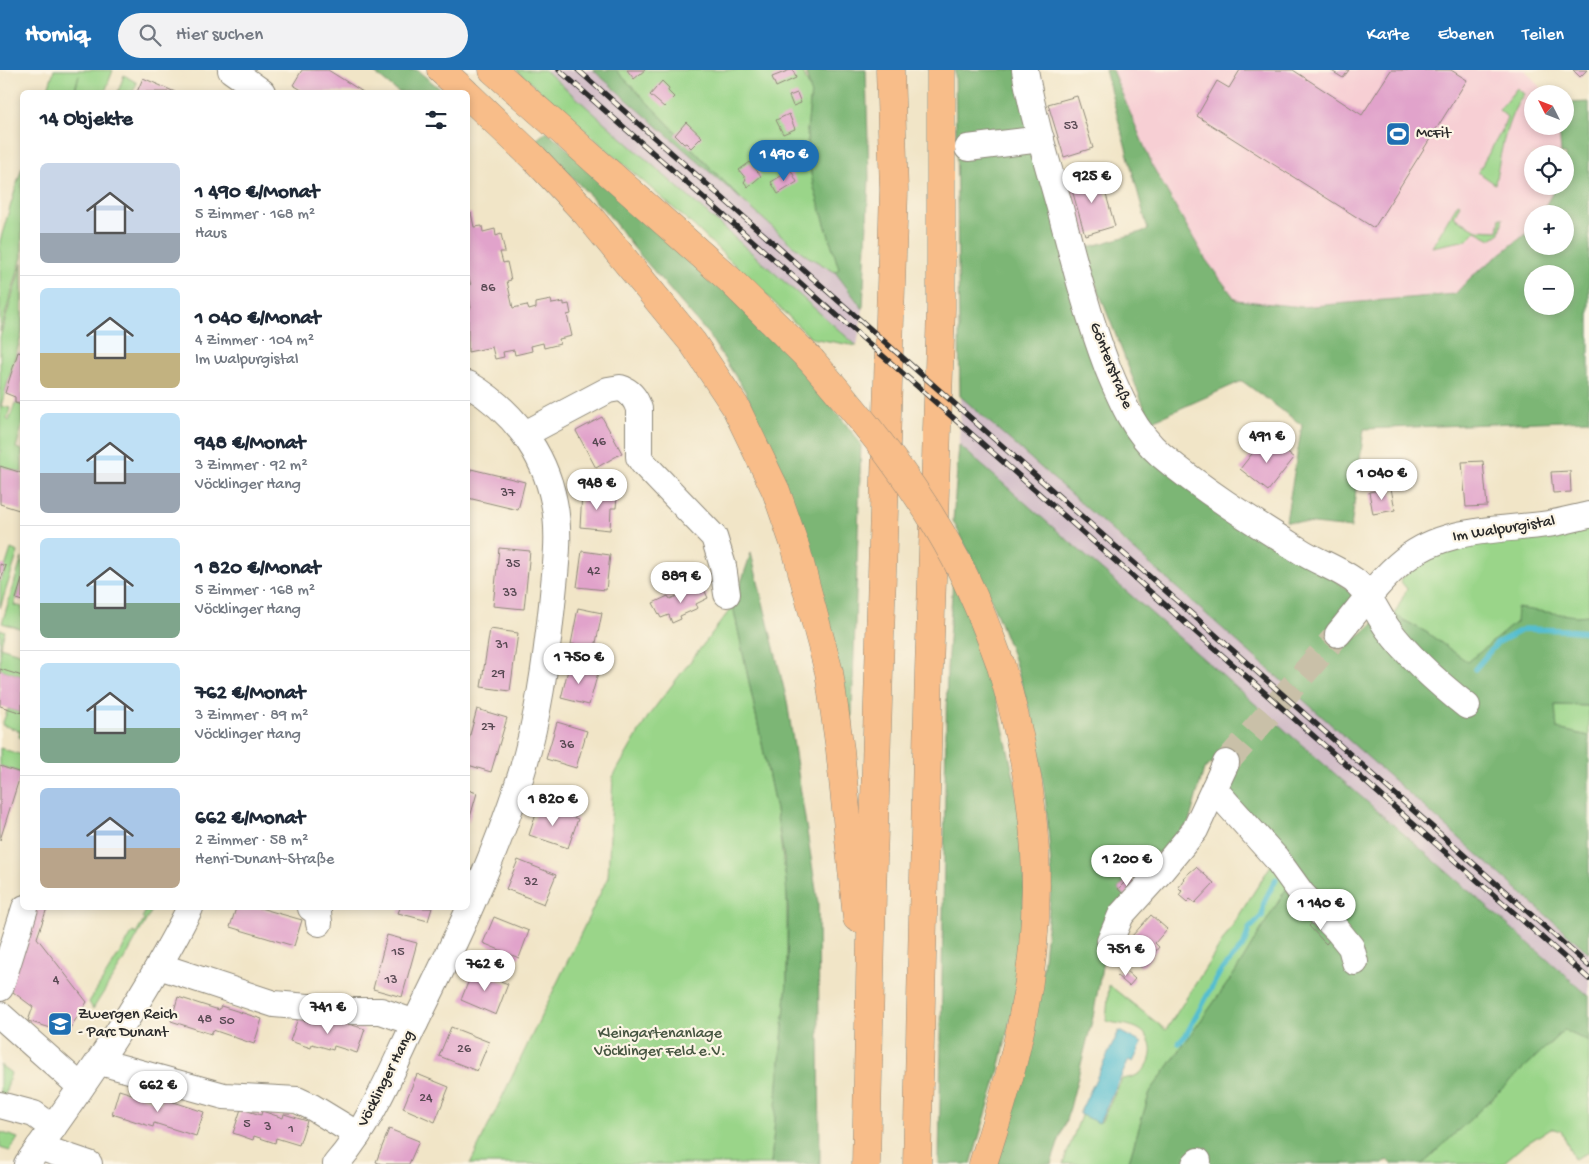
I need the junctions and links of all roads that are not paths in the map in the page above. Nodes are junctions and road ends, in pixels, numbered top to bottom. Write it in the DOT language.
graph roads {
  1 [pos="231,70"];
  2 [pos="441,70"];
  3 [pos="493,70"];
  4 [pos="890,70"];
  5 [pos="941,70"];
  6 [pos="1024,70"];
  7 [pos="259,90"];
  8 [pos="463,90"];
  9 [pos="470,97"];
  10 [pos="1041,139"];
  11 [pos="968,148"];
  12 [pos="470,385"];
  13 [pos="525,434"];
  14 [pos="1589,515"];
  15 [pos="727,594"];
  16 [pos="1369,597"];
  17 [pos="1338,634"];
  18 [pos="1467,706"];
  19 [pos="1226,763"];
  20 [pos="1214,789"];
  21 [pos="470,904"];
  22 [pos="25,910"];
  23 [pos="189,910"];
  24 [pos="468,910"];
  25 [pos="1110,942"];
  26 [pos="6,946"];
  27 [pos="1355,962"];
  28 [pos="159,966"];
  29 [pos="0,988"];
  30 [pos="0,1015"];
  31 [pos="415,1024"];
  32 [pos="870,1032"];
  33 [pos="100,1062"];
  34 [pos="82,1087"];
  35 [pos="0,1104"];
  36 [pos="358,1134"];
  37 [pos="40,1146"];
  38 [pos="89,1164"];
  39 [pos="336,1164"];
  40 [pos="866,1164"];
  41 [pos="917,1164"];
  42 [pos="983,1164"];
  1 -- 7 [label="street"];
  2 -- 8 [label="highway"];
  3 -- 42 [label="highway, bridge"];
  4 -- 32 [label="highway"];
  5 -- 41 [label="highway"];
  6 -- 10 [label="street, Gönterstraße"];
  9 -- 32 [label="highway"];
  10 -- 11 [label="street"];
  10 -- 16 [label="street, Gönterstraße"];
  12 -- 13 [label="street, Vöcklinger Hang"];
  13 -- 15 [label="street"];
  13 -- 21 [label="street, Vöcklinger Hang"];
  14 -- 16 [label="street, Im Walpurgistal"];
  16 -- 17 [label="street, Im Walpurgistal"];
  16 -- 18 [label="street, Gönterstraße"];
  19 -- 20 [label="street"];
  20 -- 25 [label="street"];
  20 -- 27 [label="street"];
  22 -- 26 [label="street"];
  23 -- 28 [label="street"];
  24 -- 31 [label="street, Vöcklinger Hang"];
  26 -- 29 [label="street"];
  28 -- 31 [label="street, Vöcklinger Hang"];
  28 -- 33 [label="street"];
  30 -- 34 [label="street"];
  31 -- 36 [label="street, Vöcklinger Hang"];
  32 -- 40 [label="highway"];
  33 -- 34 [label="street"];
  33 -- 36 [label="street, Vöcklinger Hang"];
  34 -- 37 [label="street"];
  35 -- 37 [label="street"];
  36 -- 39 [label="street, Vöcklinger Hang"];
  37 -- 38 [label="street"];
}
